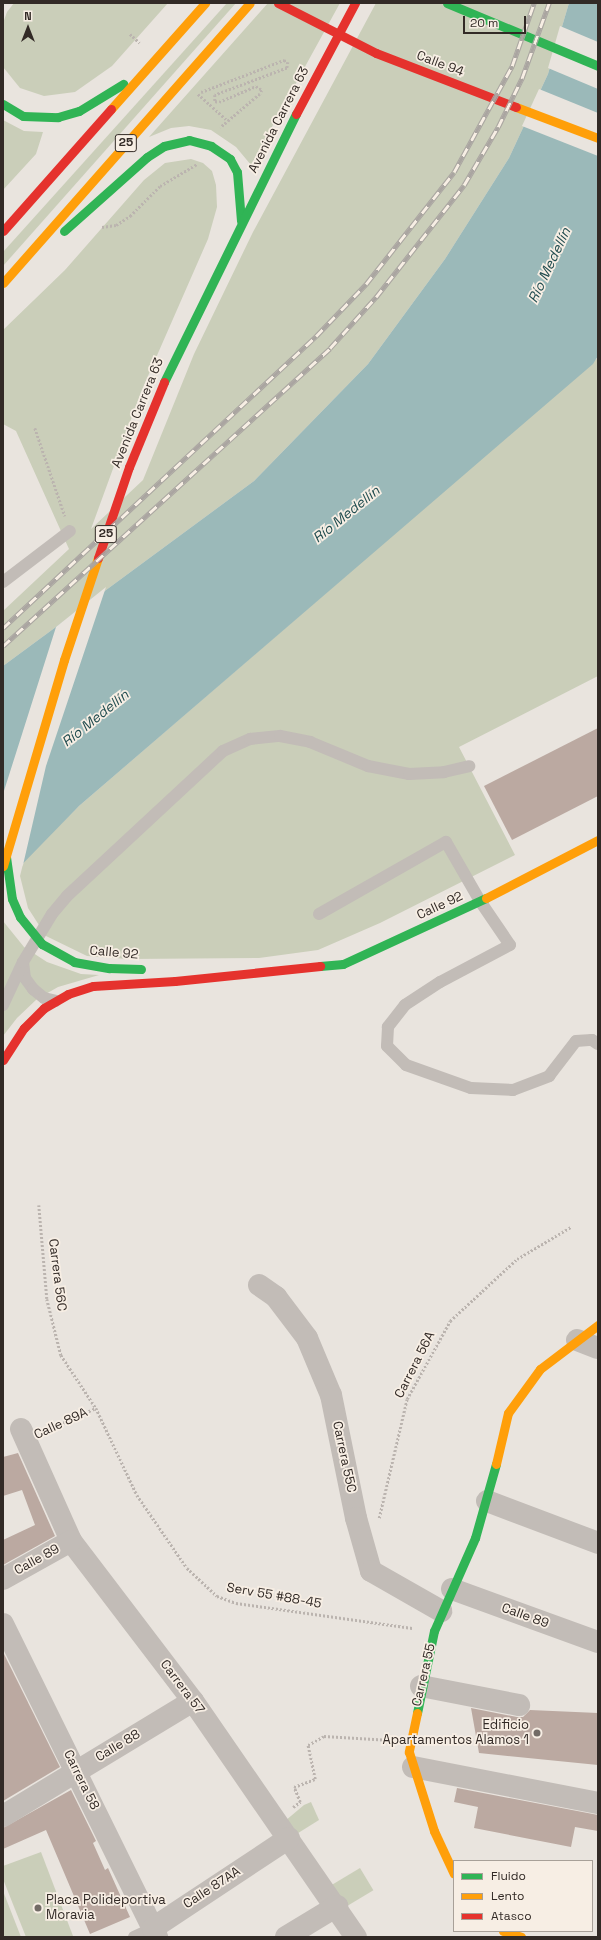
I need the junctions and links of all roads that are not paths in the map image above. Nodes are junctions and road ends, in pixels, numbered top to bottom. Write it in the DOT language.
graph roads {
  1 [pos="205,3"];
  2 [pos="250,3"];
  3 [pos="278,3"];
  4 [pos="355,3"];
  5 [pos="447,3"];
  6 [pos="598,66"];
  7 [pos="148,68"];
  8 [pos="3,104"];
  9 [pos="598,138"];
  10 [pos="241,223"];
  11 [pos="3,231"];
  12 [pos="3,283"];
  13 [pos="3,287"];
  14 [pos="70,532"];
  15 [pos="3,582"];
  16 [pos="469,766"];
  17 [pos="598,840"];
  18 [pos="4,862"];
  19 [pos="480,901"];
  20 [pos="319,914"];
  21 [pos="23,962"];
  22 [pos="153,969"];
  23 [pos="184,970"];
  24 [pos="285,972"];
  25 [pos="56,1001"];
  26 [pos="3,1005"];
  27 [pos="598,1044"];
  28 [pos="3,1060"];
  29 [pos="259,1285"];
  30 [pos="598,1325"];
  31 [pos="578,1340"];
  32 [pos="598,1348"];
  33 [pos="23,1435"];
  34 [pos="487,1501"];
  35 [pos="71,1541"];
  36 [pos="598,1543"];
  37 [pos="3,1579"];
  38 [pos="452,1590"];
  39 [pos="437,1621"];
  40 [pos="3,1624"];
  41 [pos="598,1642"];
  42 [pos="421,1686"];
  43 [pos="193,1701"];
  44 [pos="519,1705"];
  45 [pos="413,1767"];
  46 [pos="77,1771"];
  47 [pos="598,1803"];
  48 [pos="3,1816"];
  49 [pos="289,1838"];
  50 [pos="453,1872"];
  51 [pos="337,1906"];
  52 [pos="506,1932"];
  53 [pos="148,1934"];
  54 [pos="286,1937"];
  55 [pos="356,1937"];
  56 [pos="521,1937"];
  1 -- 7 [label="main road, 25"];
  2 -- 12 [label="main road, 25"];
  3 -- 9 [label="main road, Calle 94"];
  4 -- 10 [label="main road, Avenida Carrera 63 / 25"];
  5 -- 6 [label="main road"];
  7 -- 8 [label="main road"];
  7 -- 11 [label="main road, 25"];
  10 -- 13 [label="main road"];
  10 -- 18 [label="main road, Avenida Carrera 63 / 25"];
  14 -- 15 [label="lane"];
  16 -- 21 [label="lane"];
  17 -- 19 [label="main road, Calle 92"];
  18 -- 22 [label="main road, Calle 92"];
  19 -- 20 [label="lane"];
  19 -- 24 [label="main road, Calle 92"];
  19 -- 27 [label="lane"];
  21 -- 25 [label="lane"];
  21 -- 26 [label="lane"];
  23 -- 24 [label="main road, Calle 92"];
  24 -- 25 [label="main road, Calle 92"];
  25 -- 28 [label="main road, Calle 92"];
  29 -- 39 [label="street, Carrera 55C"];
  30 -- 31 [label="main road, Carrera 55"];
  31 -- 32 [label="street"];
  31 -- 34 [label="main road, Carrera 55"];
  33 -- 35 [label="street, Carrera 57"];
  34 -- 36 [label="street"];
  34 -- 38 [label="main road, Carrera 55"];
  35 -- 37 [label="street, Calle 89"];
  35 -- 43 [label="street, Carrera 57"];
  38 -- 39 [label="main road, Carrera 55"];
  38 -- 41 [label="street, Calle 89"];
  39 -- 42 [label="main road, Carrera 55"];
  40 -- 46 [label="street, Carrera 58"];
  42 -- 44 [label="street"];
  42 -- 45 [label="main road, Carrera 55"];
  43 -- 46 [label="street, Calle 88"];
  43 -- 49 [label="street, Carrera 57"];
  45 -- 47 [label="street"];
  45 -- 50 [label="main road, Carrera 55"];
  46 -- 48 [label="street, Calle 88"];
  46 -- 53 [label="street, Carrera 58"];
  49 -- 51 [label="street, Carrera 57"];
  49 -- 53 [label="street, Calle 87AA"];
  51 -- 54 [label="street"];
  51 -- 55 [label="street, Carrera 57"];
  52 -- 56 [label="main road"];
}
